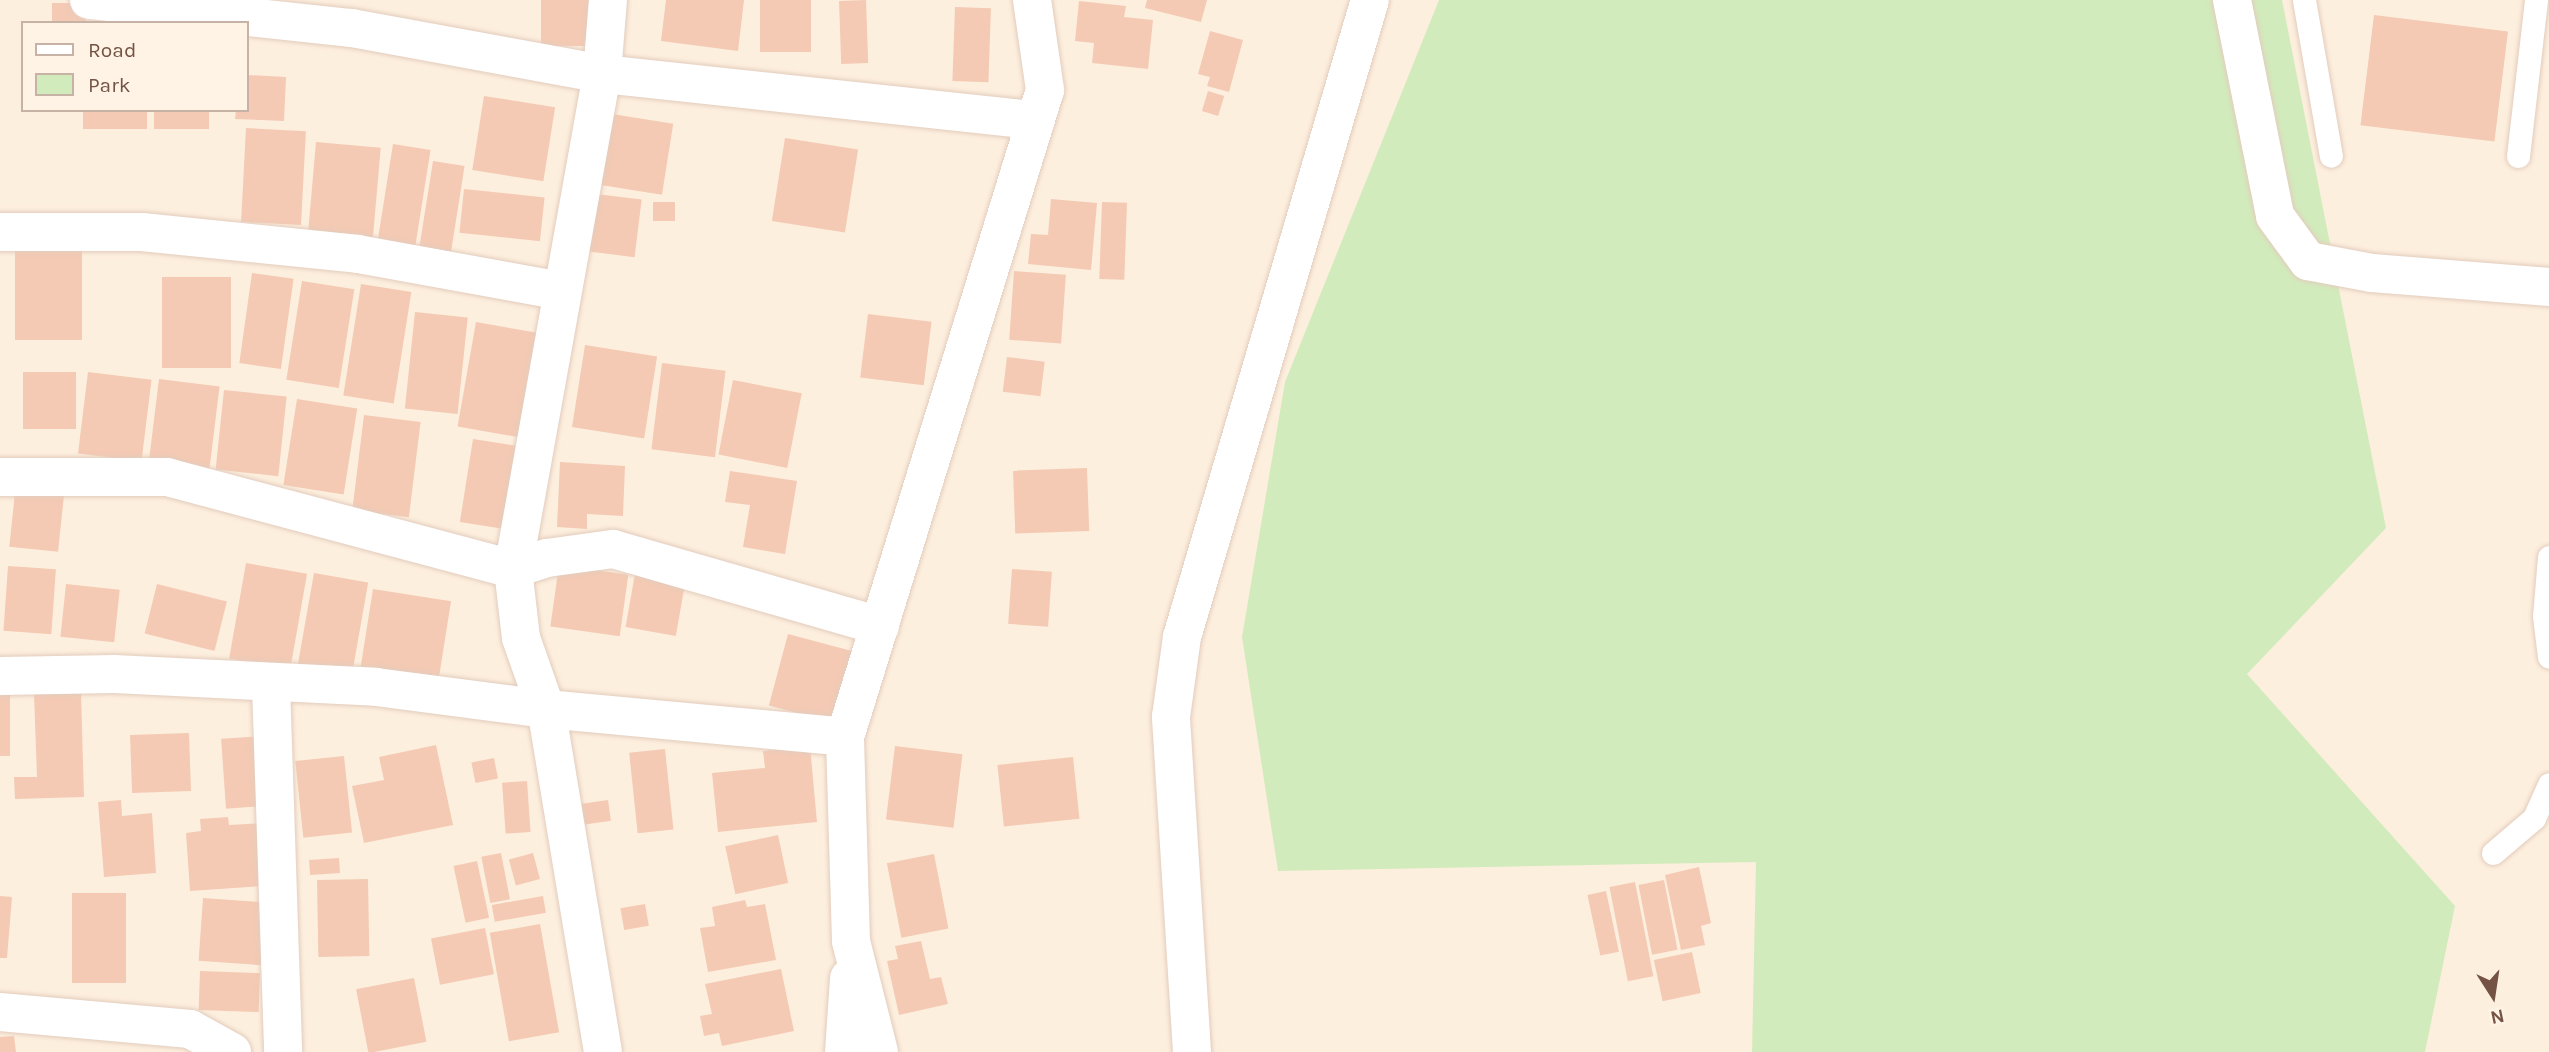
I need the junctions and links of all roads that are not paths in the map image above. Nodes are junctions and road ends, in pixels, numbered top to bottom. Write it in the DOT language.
graph roads {
  1 [pos="89,0"];
  2 [pos="608,0"];
  3 [pos="1032,0"];
  4 [pos="1370,0"];
  5 [pos="2232,0"];
  6 [pos="2304,0"];
  7 [pos="2536,0"];
  8 [pos="602,74"];
  9 [pos="1036,120"];
  10 [pos="2331,156"];
  11 [pos="2518,156"];
  12 [pos="0,232"];
  13 [pos="2549,287"];
  14 [pos="562,291"];
  15 [pos="0,477"];
  16 [pos="2549,557"];
  17 [pos="513,569"];
  18 [pos="880,626"];
  19 [pos="2549,657"];
  20 [pos="0,676"];
  21 [pos="271,685"];
  22 [pos="547,709"];
  23 [pos="845,737"];
  24 [pos="2549,783"];
  25 [pos="2493,853"];
  26 [pos="851,941"];
  27 [pos="0,1012"];
  28 [pos="232,1052"];
  29 [pos="283,1052"];
  30 [pos="603,1052"];
  31 [pos="844,1052"];
  32 [pos="879,1052"];
  33 [pos="1192,1052"];
  1 -- 8 [label="street"];
  2 -- 8 [label="street"];
  3 -- 9 [label="street"];
  4 -- 33 [label="street"];
  5 -- 13 [label="street"];
  6 -- 10 [label="lane"];
  7 -- 11 [label="lane"];
  8 -- 9 [label="street"];
  8 -- 14 [label="street"];
  9 -- 18 [label="street"];
  12 -- 14 [label="street"];
  14 -- 17 [label="street"];
  15 -- 17 [label="street"];
  16 -- 19 [label="lane"];
  17 -- 18 [label="street"];
  17 -- 22 [label="street"];
  18 -- 23 [label="street"];
  20 -- 21 [label="street"];
  21 -- 22 [label="street"];
  21 -- 29 [label="street"];
  22 -- 23 [label="street"];
  22 -- 30 [label="street"];
  23 -- 26 [label="street"];
  24 -- 25 [label="lane"];
  26 -- 31 [label="street"];
  26 -- 32 [label="street"];
  27 -- 28 [label="street"];
}
